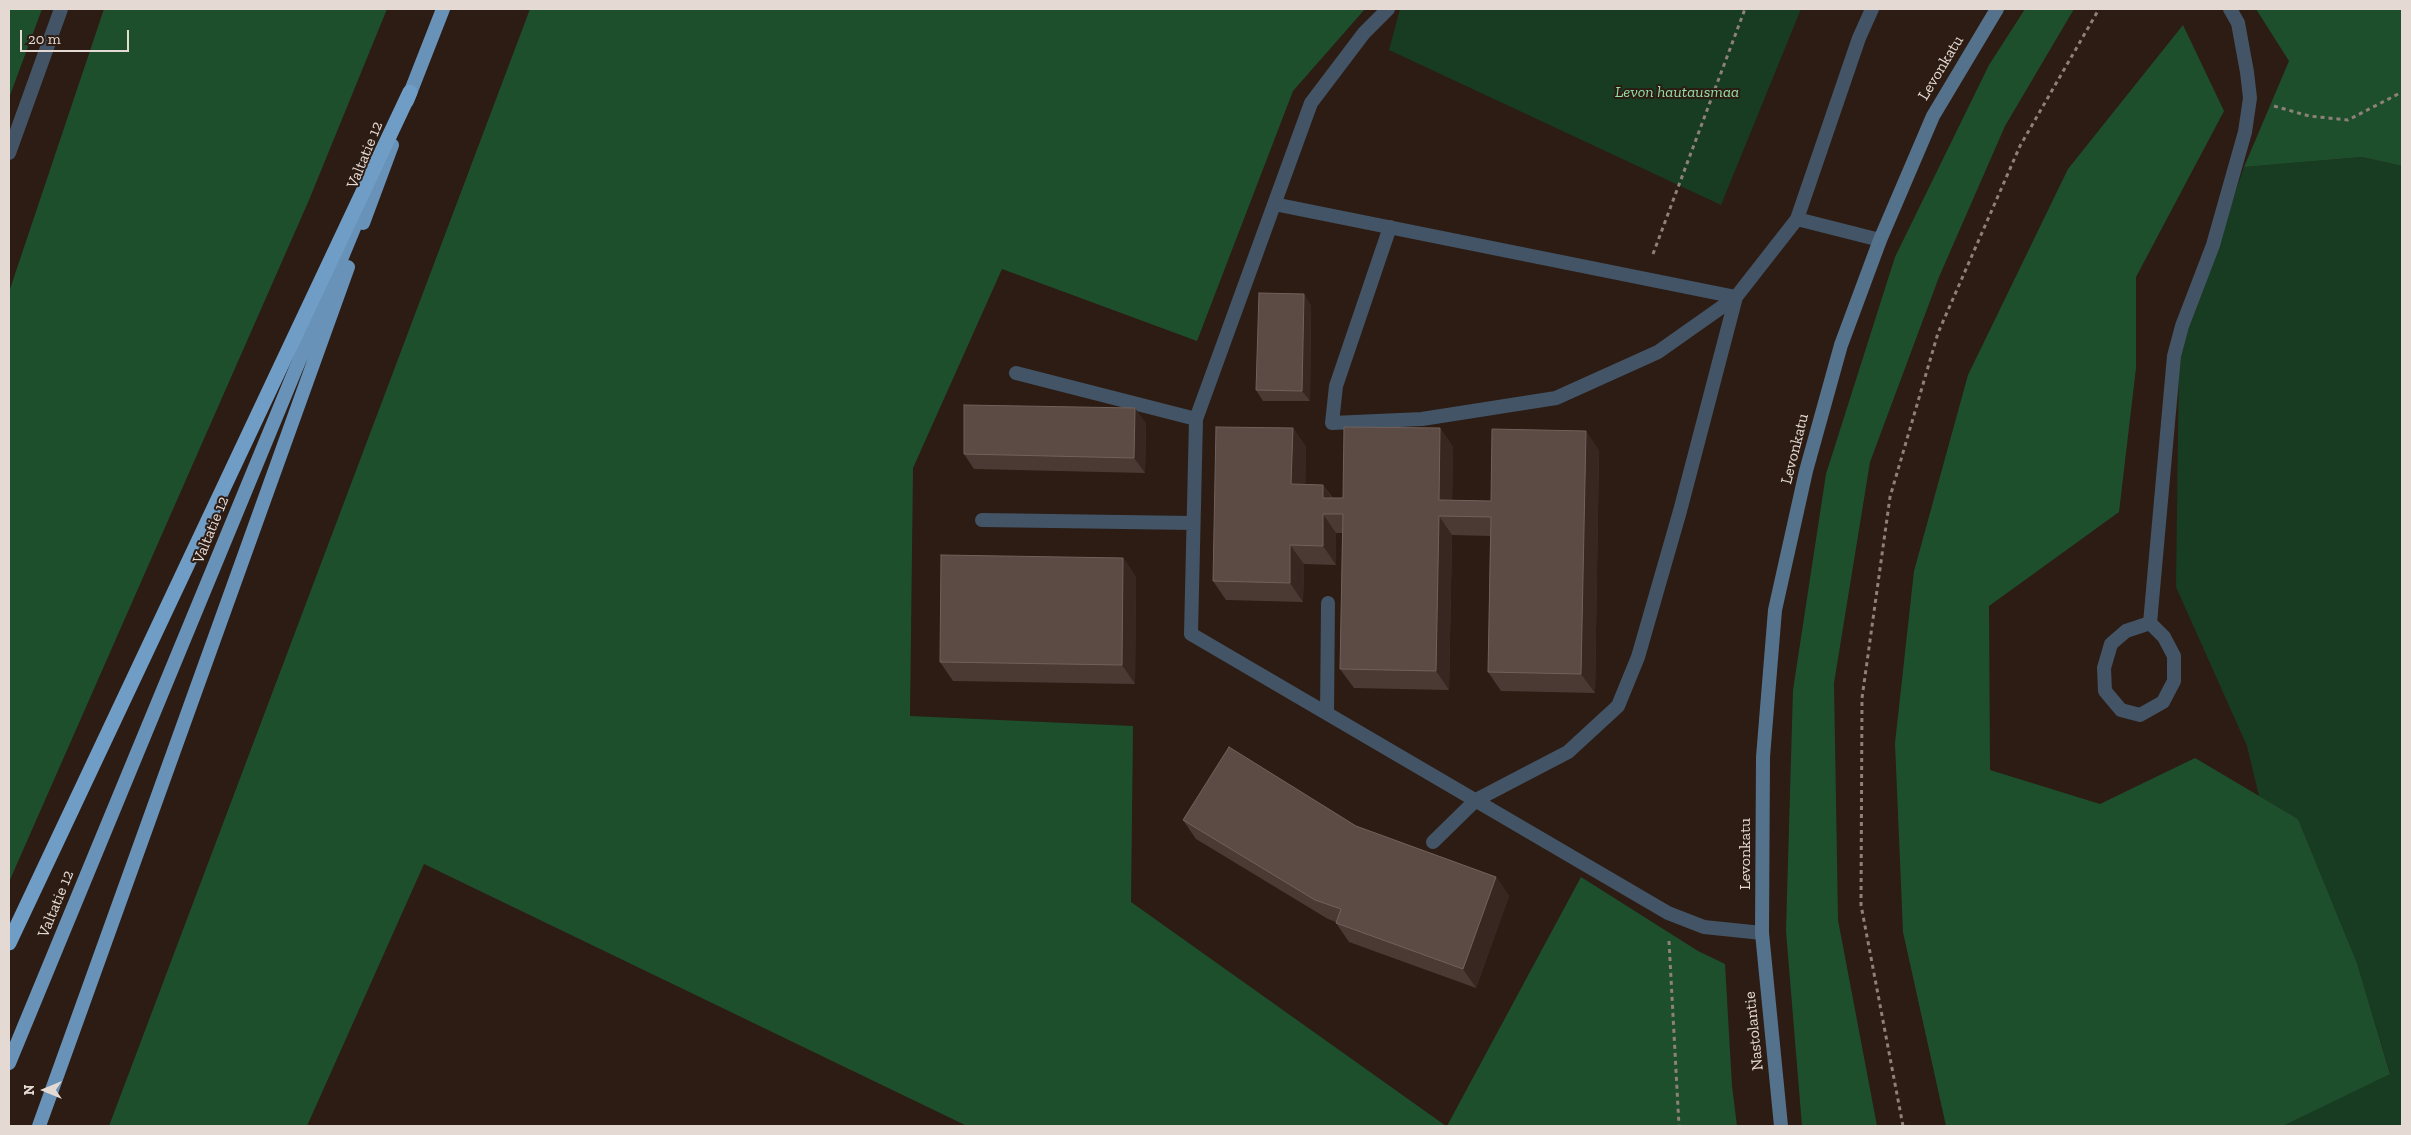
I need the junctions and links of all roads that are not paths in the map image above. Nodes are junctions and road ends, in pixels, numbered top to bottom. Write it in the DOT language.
graph roads {
  1 [pos="61,9"];
  2 [pos="443,9"];
  3 [pos="1388,9"];
  4 [pos="1872,9"];
  5 [pos="1997,9"];
  6 [pos="2230,9"];
  7 [pos="410,92"];
  8 [pos="9,153"];
  9 [pos="1274,204"];
  10 [pos="1797,219"];
  11 [pos="1390,227"];
  12 [pos="1880,240"];
  13 [pos="1736,297"];
  14 [pos="1016,373"];
  15 [pos="1196,419"];
  16 [pos="982,520"];
  17 [pos="1193,523"];
  18 [pos="1328,603"];
  19 [pos="2150,624"];
  20 [pos="1327,713"];
  21 [pos="1476,800"];
  22 [pos="1433,842"];
  23 [pos="1762,933"];
  24 [pos="9,943"];
  25 [pos="9,1063"];
  26 [pos="39,1126"];
  27 [pos="1781,1126"];
  1 -- 8 [label="street"];
  2 -- 7 [label="highway, Valtatie 12"];
  3 -- 9 [label="street"];
  4 -- 10 [label="street"];
  5 -- 12 [label="main road, Levonkatu"];
  6 -- 19 [label="street"];
  7 -- 24 [label="highway"];
  7 -- 25 [label="highway, Valtatie 12"];
  7 -- 26 [label="highway"];
  9 -- 11 [label="street"];
  9 -- 15 [label="street"];
  10 -- 12 [label="street"];
  10 -- 13 [label="street"];
  11 -- 13 [label="street"];
  11 -- 13 [label="street"];
  12 -- 23 [label="main road, Levonkatu"];
  13 -- 21 [label="street"];
  14 -- 15 [label="street"];
  15 -- 17 [label="street"];
  16 -- 17 [label="street"];
  17 -- 20 [label="street"];
  18 -- 20 [label="street"];
  19 -- 19 [label="street"];
  20 -- 21 [label="street"];
  21 -- 22 [label="street"];
  21 -- 23 [label="street"];
  23 -- 27 [label="main road, Nastolantie"];
}
